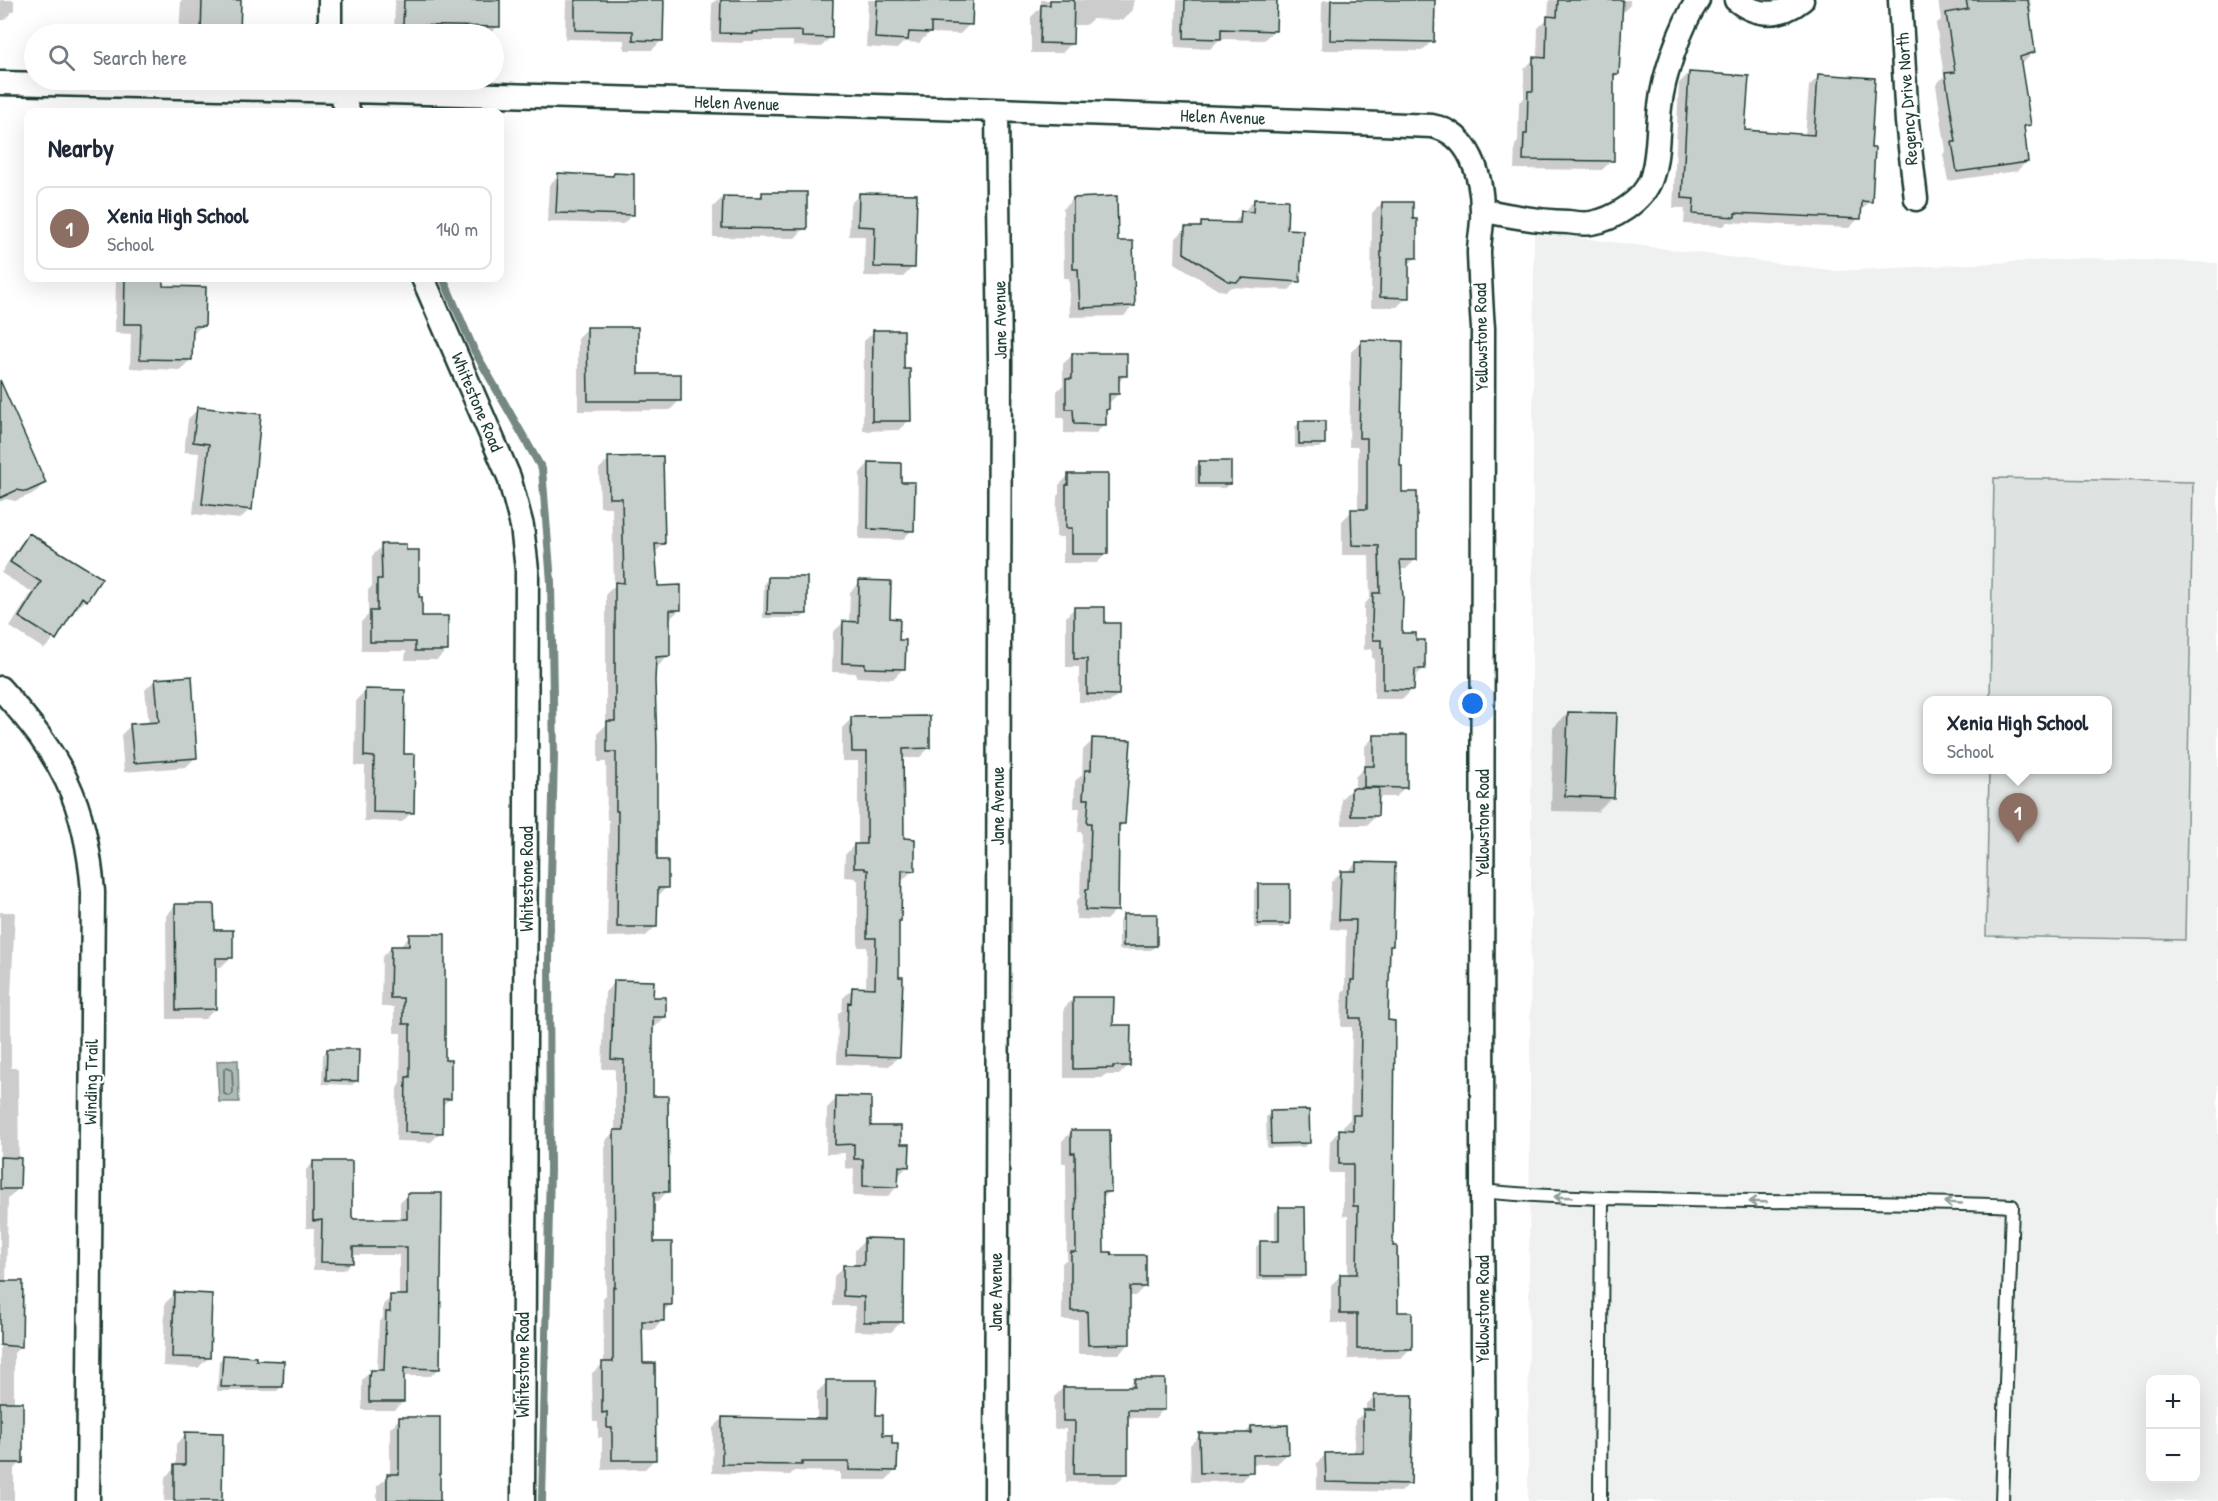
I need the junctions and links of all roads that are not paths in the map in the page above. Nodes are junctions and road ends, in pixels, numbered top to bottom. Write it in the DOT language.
graph roads {
  1 [pos="330,0"];
  2 [pos="1698,0"];
  3 [pos="1736,0"];
  4 [pos="1802,0"];
  5 [pos="1899,0"];
  6 [pos="330,24"];
  7 [pos="0,83"];
  8 [pos="24,83"];
  9 [pos="339,90"];
  10 [pos="463,90"];
  11 [pos="348,108"];
  12 [pos="997,111"];
  13 [pos="1467,148"];
  14 [pos="1916,199"];
  15 [pos="1482,210"];
  16 [pos="425,282"];
  17 [pos="0,688"];
  18 [pos="1482,1191"];
  19 [pos="1602,1199"];
  20 [pos="88,1501"];
  21 [pos="523,1501"];
  22 [pos="996,1501"];
  23 [pos="1484,1501"];
  24 [pos="1600,1501"];
  25 [pos="2001,1501"];
  1 -- 6 [label="street"];
  2 -- 15 [label="street"];
  3 -- 4 [label="street"];
  5 -- 14 [label="street, Regency Drive North"];
  7 -- 8 [label="street, Helen Avenue"];
  9 -- 11 [label="street"];
  10 -- 12 [label="street, Helen Avenue"];
  12 -- 13 [label="street, Helen Avenue"];
  12 -- 22 [label="street, Jane Avenue"];
  13 -- 15 [label="street, Yellowstone Road"];
  15 -- 18 [label="street, Yellowstone Road"];
  16 -- 21 [label="street, Whitestone Road"];
  17 -- 20 [label="street, Winding Trail"];
  19 -- 18 [label="lane, one-way"];
  18 -- 23 [label="street, Yellowstone Road"];
  19 -- 24 [label="lane"];
  25 -- 19 [label="lane, one-way"];
}
